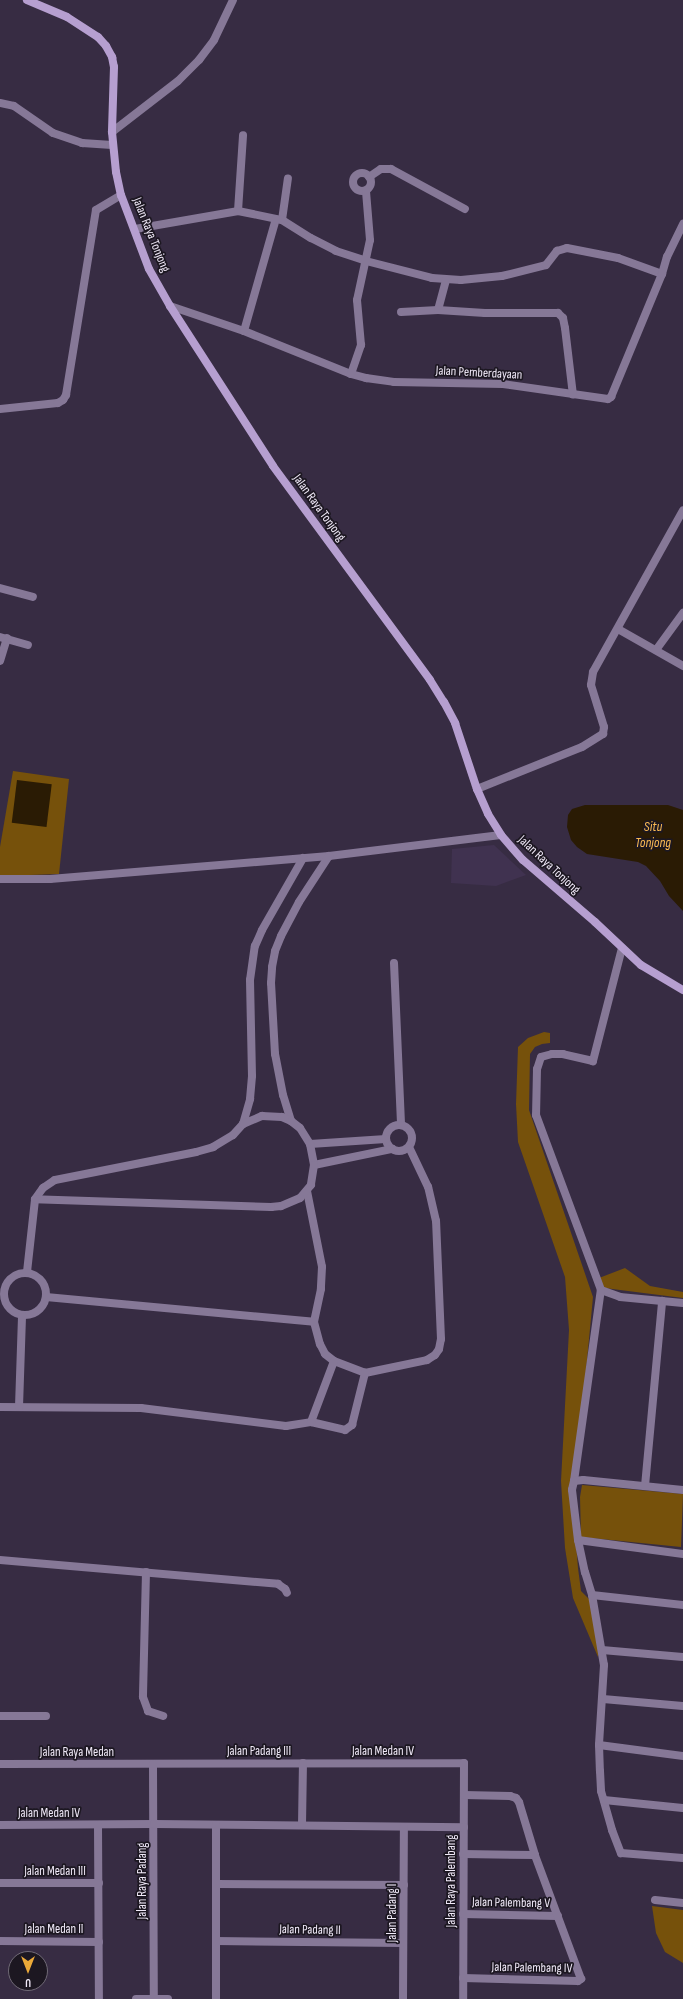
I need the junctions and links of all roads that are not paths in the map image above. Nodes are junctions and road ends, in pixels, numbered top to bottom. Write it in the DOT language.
graph roads {
  1 [pos="27,0"];
  2 [pos="233,0"];
  3 [pos="0,103"];
  4 [pos="112,132"];
  5 [pos="243,135"];
  6 [pos="112,145"];
  7 [pos="369,177"];
  8 [pos="288,178"];
  9 [pos="366,191"];
  10 [pos="121,195"];
  11 [pos="465,209"];
  12 [pos="238,211"];
  13 [pos="279,219"];
  14 [pos="683,224"];
  15 [pos="135,229"];
  16 [pos="366,261"];
  17 [pos="662,274"];
  18 [pos="446,280"];
  19 [pos="170,306"];
  20 [pos="438,310"];
  21 [pos="401,312"];
  22 [pos="244,332"];
  23 [pos="351,374"];
  24 [pos="573,395"];
  25 [pos="0,408"];
  26 [pos="683,510"];
  27 [pos="0,588"];
  28 [pos="32,597"];
  29 [pos="683,613"];
  30 [pos="618,629"];
  31 [pos="3,638"];
  32 [pos="28,645"];
  33 [pos="656,650"];
  34 [pos="0,661"];
  35 [pos="683,666"];
  36 [pos="477,789"];
  37 [pos="501,835"];
  38 [pos="329,856"];
  39 [pos="303,858"];
  40 [pos="0,879"];
  41 [pos="622,948"];
  42 [pos="394,963"];
  43 [pos="683,990"];
  44 [pos="291,1121"];
  45 [pos="243,1124"];
  46 [pos="401,1125"];
  47 [pos="386,1139"];
  48 [pos="310,1144"];
  49 [pos="409,1146"];
  50 [pos="392,1149"];
  51 [pos="314,1165"];
  52 [pos="307,1192"];
  53 [pos="35,1199"];
  54 [pos="27,1272"];
  55 [pos="601,1290"];
  56 [pos="46,1297"];
  57 [pos="2,1298"];
  58 [pos="662,1301"];
  59 [pos="683,1303"];
  60 [pos="22,1315"];
  61 [pos="314,1322"];
  62 [pos="334,1361"];
  63 [pos="365,1373"];
  64 [pos="0,1407"];
  65 [pos="19,1407"];
  66 [pos="311,1422"];
  67 [pos="574,1481"];
  68 [pos="645,1486"];
  69 [pos="683,1490"];
  70 [pos="578,1540"];
  71 [pos="683,1554"];
  72 [pos="0,1560"];
  73 [pos="146,1572"];
  74 [pos="287,1593"];
  75 [pos="592,1595"];
  76 [pos="683,1605"];
  77 [pos="602,1650"];
  78 [pos="683,1657"];
  79 [pos="603,1699"];
  80 [pos="683,1706"];
  81 [pos="0,1716"];
  82 [pos="46,1716"];
  83 [pos="163,1716"];
  84 [pos="599,1745"];
  85 [pos="683,1756"];
  86 [pos="303,1763"];
  87 [pos="464,1763"];
  88 [pos="0,1764"];
  89 [pos="153,1764"];
  90 [pos="464,1795"];
  91 [pos="604,1800"];
  92 [pos="683,1808"];
  93 [pos="154,1824"];
  94 [pos="0,1825"];
  95 [pos="98,1825"];
  96 [pos="216,1825"];
  97 [pos="302,1825"];
  98 [pos="404,1827"];
  99 [pos="464,1827"];
  100 [pos="464,1854"];
  101 [pos="535,1855"];
  102 [pos="683,1858"];
  103 [pos="0,1882"];
  104 [pos="99,1883"];
  105 [pos="216,1884"];
  106 [pos="404,1886"];
  107 [pos="655,1900"];
  108 [pos="683,1903"];
  109 [pos="463,1914"];
  110 [pos="558,1916"];
  111 [pos="0,1941"];
  112 [pos="216,1941"];
  113 [pos="99,1942"];
  114 [pos="403,1943"];
  115 [pos="463,1978"];
  116 [pos="98,1999"];
  117 [pos="136,1999"];
  118 [pos="154,1999"];
  119 [pos="168,1999"];
  120 [pos="216,1999"];
  121 [pos="403,1999"];
  122 [pos="463,1999"];
  1 -- 4 [label="main road, Jalan Raya Tonjong"];
  2 -- 4 [label="street"];
  3 -- 6 [label="street"];
  4 -- 6 [label="main road, Jalan Raya Tonjong"];
  5 -- 12 [label="street"];
  6 -- 10 [label="main road, Jalan Raya Tonjong"];
  7 -- 9 [label="street"];
  7 -- 9 [label="street"];
  7 -- 11 [label="street"];
  8 -- 13 [label="street"];
  9 -- 16 [label="street"];
  10 -- 15 [label="main road, Jalan Raya Tonjong"];
  10 -- 25 [label="street"];
  12 -- 13 [label="street"];
  12 -- 15 [label="street"];
  13 -- 16 [label="street"];
  13 -- 22 [label="street"];
  14 -- 17 [label="street, Jalan Pemberdayaan"];
  15 -- 19 [label="main road, Jalan Raya Tonjong"];
  16 -- 18 [label="street"];
  16 -- 23 [label="street"];
  17 -- 18 [label="street"];
  17 -- 24 [label="street, Jalan Pemberdayaan"];
  18 -- 20 [label="street"];
  19 -- 22 [label="street, Jalan Pemberdayaan"];
  19 -- 36 [label="main road, Jalan Raya Tonjong"];
  20 -- 21 [label="street"];
  20 -- 24 [label="street"];
  22 -- 23 [label="street, Jalan Pemberdayaan"];
  23 -- 24 [label="street, Jalan Pemberdayaan"];
  26 -- 30 [label="street"];
  27 -- 28 [label="street"];
  29 -- 33 [label="street"];
  30 -- 33 [label="street"];
  30 -- 36 [label="street"];
  31 -- 32 [label="street"];
  31 -- 34 [label="street"];
  33 -- 35 [label="street"];
  36 -- 37 [label="main road, Jalan Raya Tonjong"];
  37 -- 38 [label="street"];
  37 -- 41 [label="main road, Jalan Raya Tonjong"];
  38 -- 39 [label="street"];
  38 -- 44 [label="street"];
  39 -- 40 [label="street"];
  39 -- 45 [label="street"];
  41 -- 43 [label="main road, Jalan Raya Tonjong"];
  41 -- 55 [label="street"];
  42 -- 46 [label="street"];
  44 -- 45 [label="street"];
  44 -- 48 [label="street"];
  45 -- 53 [label="street"];
  46 -- 47 [label="street"];
  46 -- 49 [label="street"];
  47 -- 48 [label="street"];
  47 -- 50 [label="street"];
  48 -- 51 [label="street"];
  49 -- 50 [label="street"];
  49 -- 63 [label="street"];
  50 -- 51 [label="street"];
  51 -- 52 [label="street"];
  52 -- 53 [label="street"];
  52 -- 61 [label="street"];
  53 -- 54 [label="street"];
  54 -- 56 [label="street"];
  54 -- 57 [label="street"];
  55 -- 58 [label="street"];
  55 -- 67 [label="street"];
  56 -- 60 [label="street"];
  56 -- 61 [label="street"];
  57 -- 60 [label="street"];
  58 -- 59 [label="street"];
  58 -- 68 [label="street"];
  60 -- 65 [label="street"];
  61 -- 62 [label="street"];
  62 -- 63 [label="street"];
  62 -- 66 [label="street"];
  63 -- 66 [label="street"];
  64 -- 65 [label="street"];
  65 -- 66 [label="street"];
  67 -- 68 [label="street"];
  67 -- 70 [label="street"];
  68 -- 69 [label="street"];
  70 -- 71 [label="street"];
  70 -- 75 [label="street"];
  72 -- 73 [label="street"];
  73 -- 74 [label="street"];
  73 -- 83 [label="street"];
  75 -- 76 [label="street"];
  75 -- 77 [label="street"];
  77 -- 78 [label="street"];
  77 -- 79 [label="street"];
  79 -- 80 [label="street"];
  79 -- 84 [label="street"];
  81 -- 82 [label="street"];
  84 -- 85 [label="street"];
  84 -- 91 [label="street"];
  86 -- 87 [label="street, Jalan Medan IV"];
  86 -- 89 [label="street, Jalan Padang III"];
  86 -- 97 [label="street, Jalan Padang III"];
  87 -- 90 [label="street, Jalan Raya Palembang"];
  88 -- 89 [label="street, Jalan Raya Medan"];
  89 -- 93 [label="street, Jalan Raya Padang"];
  90 -- 99 [label="street, Jalan Raya Palembang"];
  90 -- 101 [label="street"];
  91 -- 92 [label="street"];
  91 -- 102 [label="street"];
  93 -- 95 [label="street, Jalan Medan IV"];
  93 -- 96 [label="street"];
  93 -- 118 [label="street, Jalan Raya Padang"];
  94 -- 95 [label="street, Jalan Medan IV"];
  95 -- 104 [label="street, Jalan Medan IV"];
  96 -- 97 [label="street"];
  96 -- 105 [label="street"];
  97 -- 98 [label="street"];
  98 -- 99 [label="street"];
  98 -- 106 [label="street, Jalan Padang I"];
  99 -- 100 [label="street, Jalan Raya Palembang"];
  100 -- 101 [label="street"];
  100 -- 109 [label="street, Jalan Raya Palembang"];
  101 -- 110 [label="street"];
  103 -- 104 [label="street, Jalan Medan III"];
  104 -- 113 [label="street, Jalan Medan III"];
  105 -- 106 [label="street"];
  105 -- 112 [label="street"];
  106 -- 114 [label="street, Jalan Padang I"];
  107 -- 108 [label="street"];
  109 -- 110 [label="street, Jalan Palembang V"];
  109 -- 115 [label="street, Jalan Raya Palembang"];
  110 -- 115 [label="street, Jalan Palembang IV"];
  111 -- 113 [label="street, Jalan Medan II"];
  112 -- 114 [label="street, Jalan Padang II"];
  112 -- 120 [label="street"];
  113 -- 116 [label="street, Jalan Medan II"];
  114 -- 121 [label="street, Jalan Padang I"];
  115 -- 122 [label="street, Jalan Raya Palembang"];
  117 -- 118 [label="street"];
  118 -- 119 [label="street"];
}
